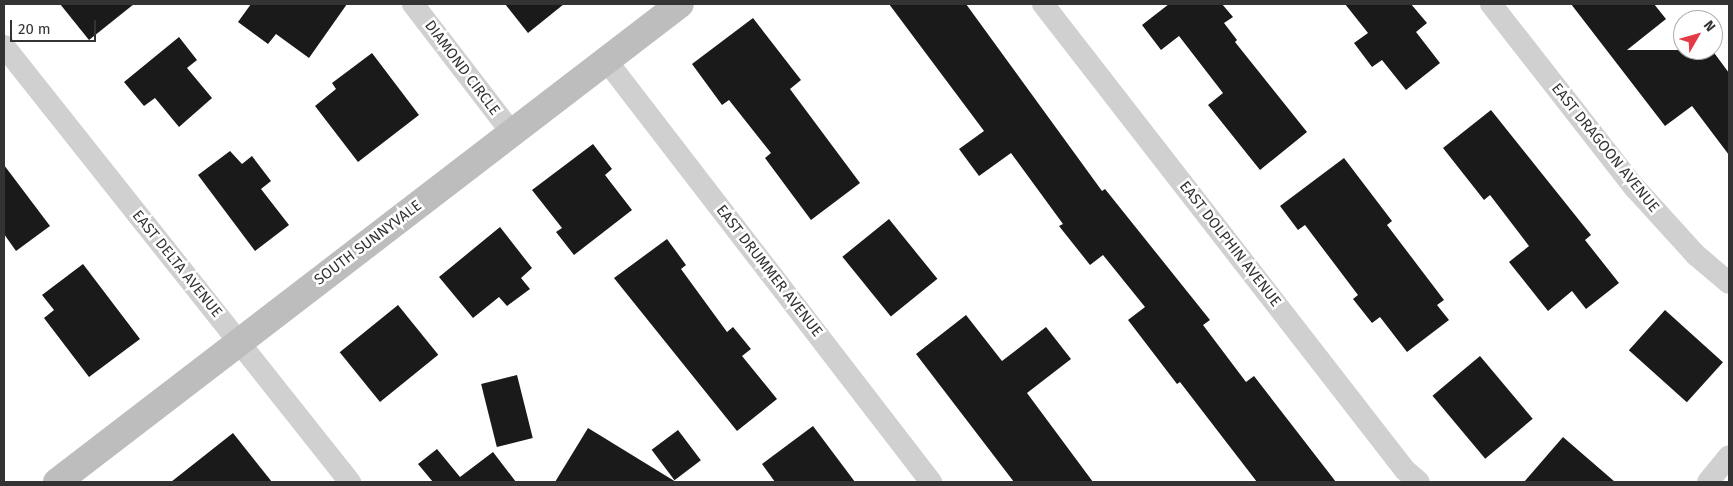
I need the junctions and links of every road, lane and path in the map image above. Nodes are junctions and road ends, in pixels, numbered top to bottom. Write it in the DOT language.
graph roads {
  1 [pos="413,4"];
  2 [pos="680,4"];
  3 [pos="1043,4"];
  4 [pos="1491,4"];
  5 [pos="4,46"];
  6 [pos="606,60"];
  7 [pos="512,133"];
  8 [pos="1729,283"];
  9 [pos="239,342"];
  10 [pos="1729,456"];
  11 [pos="57,482"];
  12 [pos="350,482"];
  13 [pos="932,482"];
  14 [pos="1419,482"];
  15 [pos="1708,482"];
  1 -- 7 [label="street, DIAMOND CIRCLE"];
  2 -- 6 [label="street, SOUTH SUNNYVALE"];
  3 -- 14 [label="street, EAST DOLPHIN AVENUE"];
  4 -- 8 [label="street, EAST DRAGOON AVENUE"];
  5 -- 9 [label="street, EAST DELTA AVENUE"];
  6 -- 7 [label="street, SOUTH SUNNYVALE"];
  6 -- 13 [label="street, EAST DRUMMER AVENUE"];
  7 -- 9 [label="street, SOUTH SUNNYVALE"];
  9 -- 11 [label="street, SOUTH SUNNYVALE"];
  9 -- 12 [label="street, EAST DELTA AVENUE"];
  10 -- 15 [label="street"];
}
